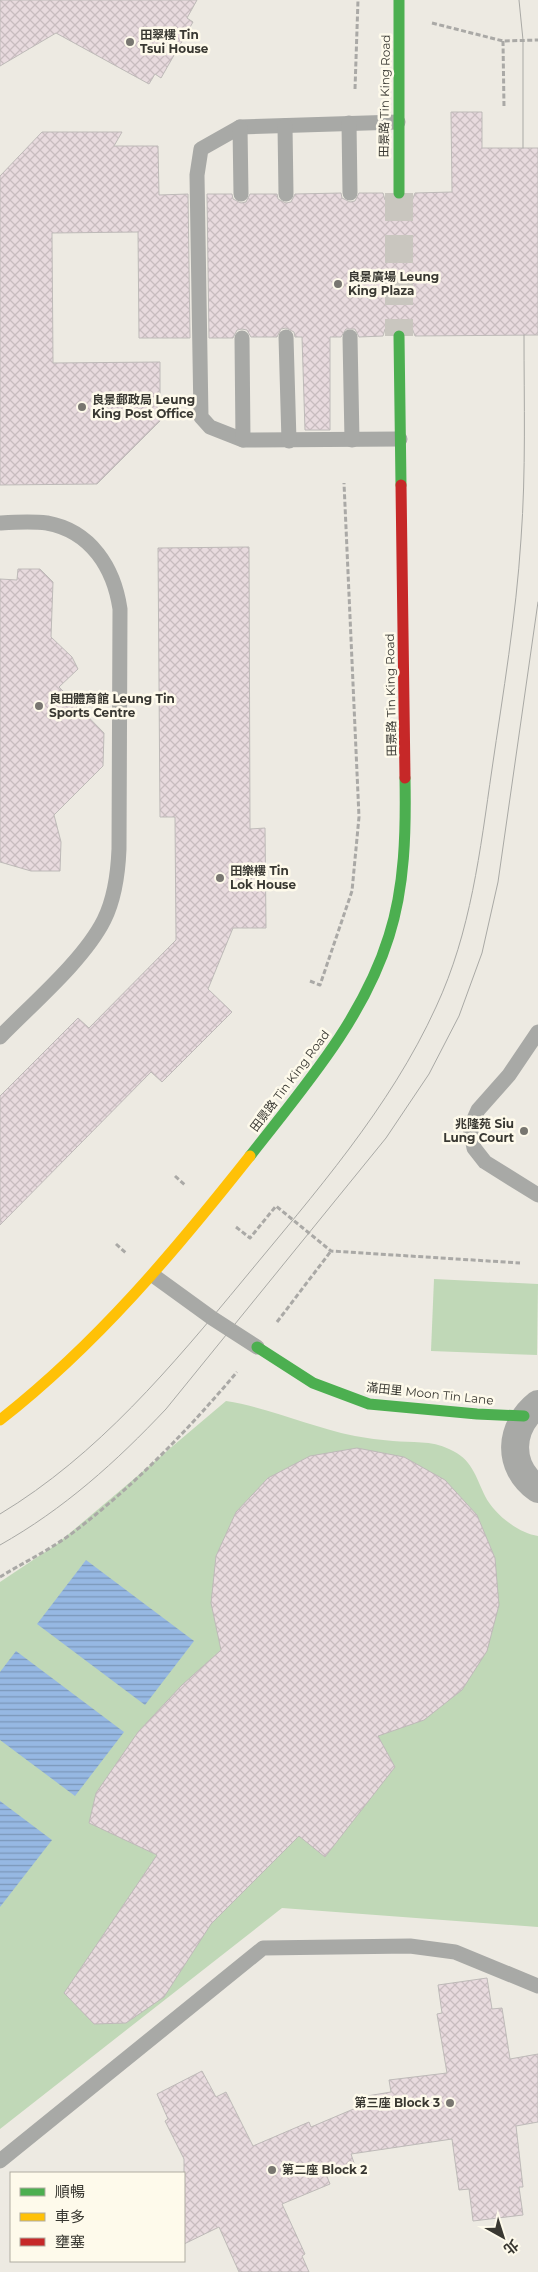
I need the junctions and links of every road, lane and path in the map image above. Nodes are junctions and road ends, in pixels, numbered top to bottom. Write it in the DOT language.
graph roads {
  1 [pos="358,0"];
  2 [pos="399,0"];
  3 [pos="400,15"];
  4 [pos="538,40"];
  5 [pos="503,41"];
  6 [pos="355,89"];
  7 [pos="504,106"];
  8 [pos="398,122"];
  9 [pos="349,123"];
  10 [pos="285,126"];
  11 [pos="240,127"];
  12 [pos="399,193"];
  13 [pos="241,194"];
  14 [pos="286,194"];
  15 [pos="350,194"];
  16 [pos="399,336"];
  17 [pos="286,337"];
  18 [pos="350,337"];
  19 [pos="242,338"];
  20 [pos="400,439"];
  21 [pos="243,440"];
  22 [pos="352,440"];
  23 [pos="289,441"];
  24 [pos="344,483"];
  25 [pos="0,523"];
  26 [pos="310,981"];
  27 [pos="538,1032"];
  28 [pos="0,1037"];
  29 [pos="538,1195"];
  30 [pos="210,1206"];
  31 [pos="116,1244"];
  32 [pos="331,1251"];
  33 [pos="127,1253"];
  34 [pos="520,1263"];
  35 [pos="154,1276"];
  36 [pos="257,1347"];
  37 [pos="531,1410"];
  38 [pos="0,1420"];
  39 [pos="538,1489"];
  40 [pos="0,1577"];
  41 [pos="538,1986"];
  42 [pos="0,2161"];
  1 -- 6 [label="path"];
  2 -- 3 [label="street, 田景路 Tin King Road"];
  3 -- 5 [label="path"];
  3 -- 8 [label="street, 田景路 Tin King Road"];
  4 -- 5 [label="path"];
  5 -- 7 [label="path"];
  8 -- 9 [label="lane"];
  8 -- 12 [label="street, 田景路 Tin King Road"];
  9 -- 10 [label="lane"];
  9 -- 15 [label="lane"];
  10 -- 11 [label="lane"];
  10 -- 14 [label="lane"];
  11 -- 13 [label="lane"];
  11 -- 21 [label="lane"];
  16 -- 20 [label="street, 田景路 Tin King Road"];
  17 -- 23 [label="lane"];
  18 -- 22 [label="lane"];
  19 -- 21 [label="lane"];
  20 -- 22 [label="lane"];
  20 -- 30 [label="street, 田景路 Tin King Road"];
  21 -- 23 [label="lane"];
  22 -- 23 [label="lane"];
  24 -- 26 [label="path"];
  25 -- 28 [label="lane"];
  27 -- 29 [label="lane"];
  30 -- 32 [label="path"];
  30 -- 35 [label="street, 田景路 Tin King Road"];
  31 -- 33 [label="path"];
  32 -- 34 [label="path"];
  32 -- 36 [label="path"];
  35 -- 36 [label="lane"];
  35 -- 38 [label="street, 田景路 Tin King Road"];
  36 -- 37 [label="street, 滿田里 Moon Tin Lane"];
  36 -- 40 [label="path"];
  37 -- 39 [label="street"];
  41 -- 42 [label="lane"];
}
